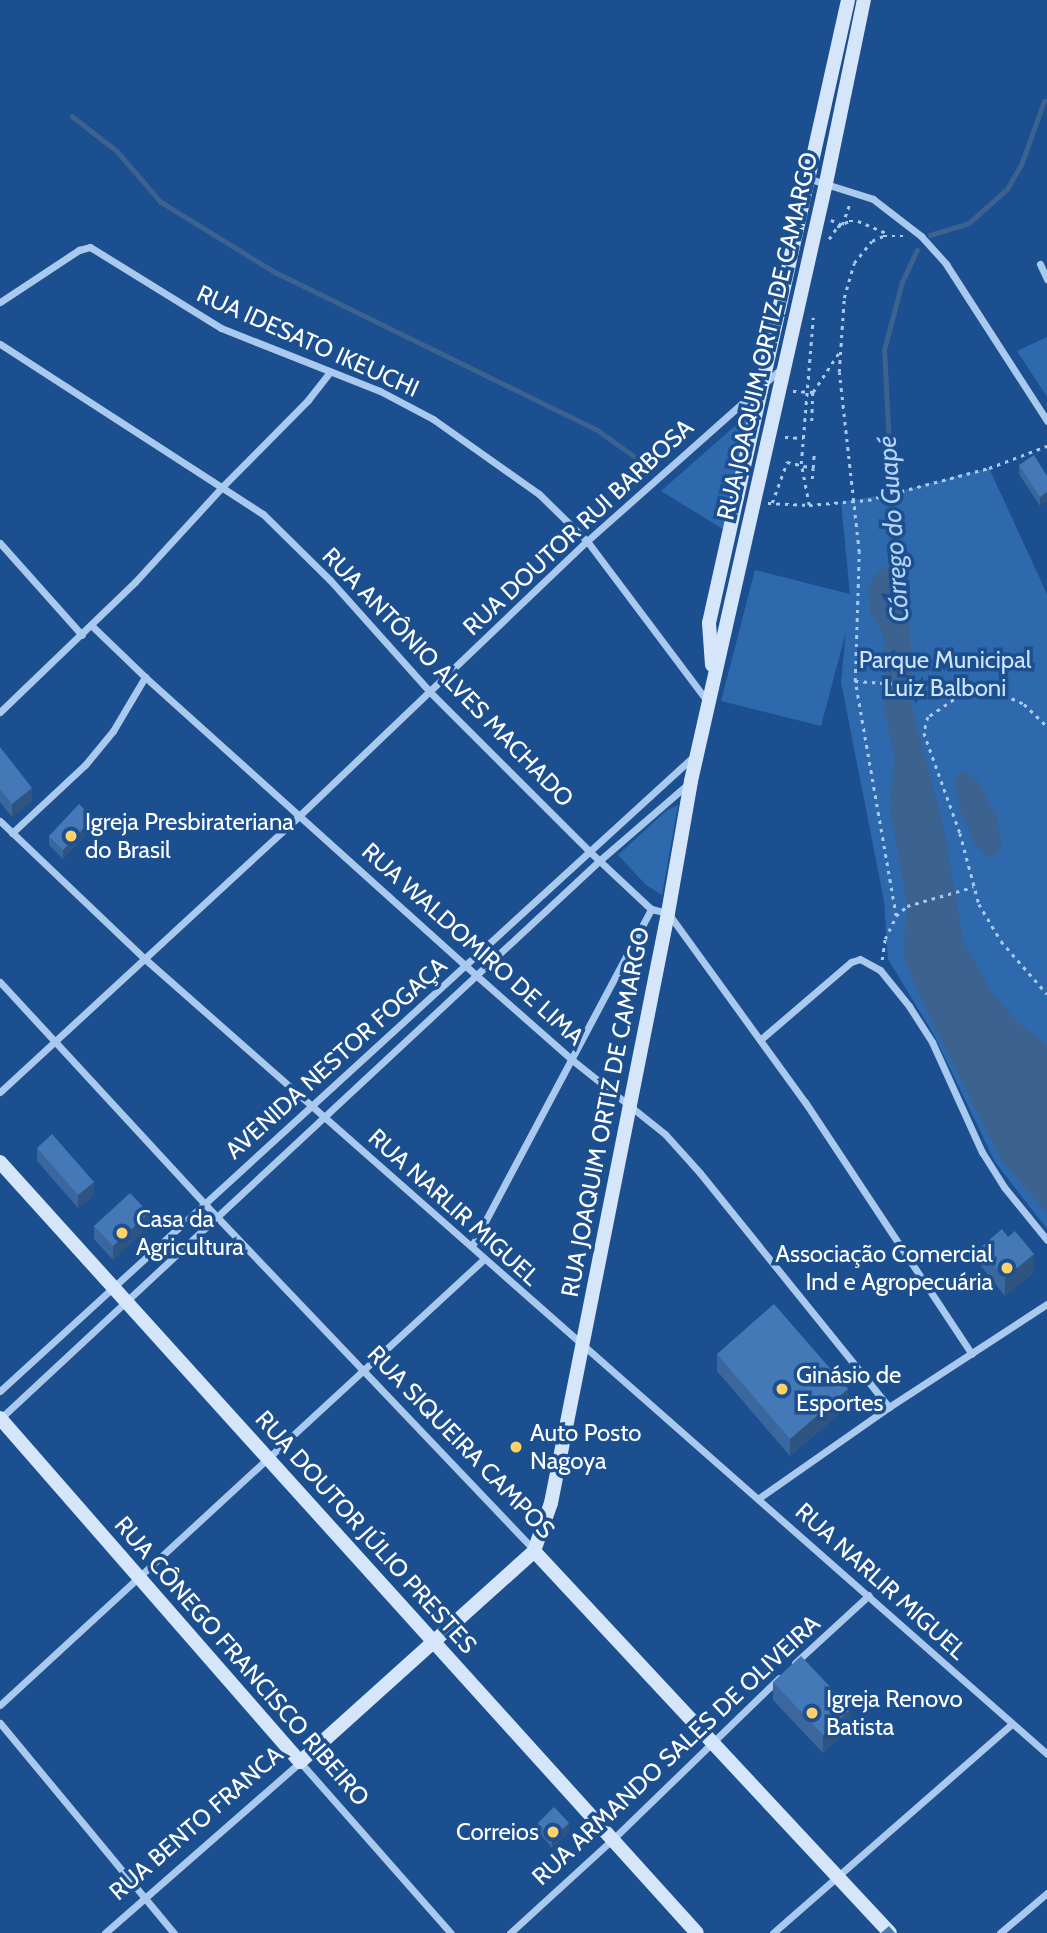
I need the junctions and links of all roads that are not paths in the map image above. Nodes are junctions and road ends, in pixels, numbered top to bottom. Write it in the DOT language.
graph roads {
  1 [pos="848,0"];
  2 [pos="864,0"];
  3 [pos="810,179"];
  4 [pos="826,183"];
  5 [pos="1040,264"];
  6 [pos="1047,279"];
  7 [pos="0,302"];
  8 [pos="0,344"];
  9 [pos="785,365"];
  10 [pos="330,372"];
  11 [pos="763,384"];
  12 [pos="1047,421"];
  13 [pos="222,486"];
  14 [pos="587,541"];
  15 [pos="0,543"];
  16 [pos="92,625"];
  17 [pos="82,635"];
  18 [pos="145,677"];
  19 [pos="713,681"];
  20 [pos="430,692"];
  21 [pos="709,702"];
  22 [pos="0,712"];
  23 [pos="697,753"];
  24 [pos="691,781"];
  25 [pos="300,815"];
  26 [pos="0,821"];
  27 [pos="12,833"];
  28 [pos="589,852"];
  29 [pos="599,861"];
  30 [pos="651,909"];
  31 [pos="668,913"];
  32 [pos="145,959"];
  33 [pos="466,966"];
  34 [pos="478,976"];
  35 [pos="0,982"];
  36 [pos="396,1029"];
  37 [pos="55,1040"];
  38 [pos="760,1040"];
  39 [pos="407,1041"];
  40 [pos="571,1059"];
  41 [pos="356,1067"];
  42 [pos="366,1079"];
  43 [pos="0,1092"];
  44 [pos="629,1104"];
  45 [pos="312,1107"];
  46 [pos="324,1118"];
  47 [pos="0,1162"];
  48 [pos="204,1203"];
  49 [pos="217,1217"];
  50 [pos="1047,1240"];
  51 [pos="472,1246"];
  52 [pos="485,1259"];
  53 [pos="112,1289"];
  54 [pos="124,1302"];
  55 [pos="1047,1304"];
  56 [pos="581,1346"];
  57 [pos="972,1354"];
  58 [pos="364,1373"];
  59 [pos="0,1391"];
  60 [pos="889,1407"];
  61 [pos="0,1418"];
  62 [pos="269,1458"];
  63 [pos="759,1498"];
  64 [pos="534,1551"];
  65 [pos="140,1578"];
  66 [pos="869,1595"];
  67 [pos="433,1639"];
  68 [pos="0,1705"];
  69 [pos="0,1723"];
  70 [pos="1012,1724"];
  71 [pos="712,1740"];
  72 [pos="1047,1754"];
  73 [pos="300,1762"];
  74 [pos="613,1839"];
  75 [pos="837,1878"];
  76 [pos="1047,1893"];
  77 [pos="145,1899"];
  78 [pos="106,1933"];
  79 [pos="174,1933"];
  80 [pos="451,1933"];
  81 [pos="510,1933"];
  82 [pos="697,1933"];
  83 [pos="773,1933"];
  84 [pos="890,1933"];
  85 [pos="1000,1933"];
  1 -- 3 [label="main road, RUA JOAQUIM ORTIZ DE CAMARGO"];
  2 -- 4 [label="main road, RUA JOAQUIM ORTIZ DE CAMARGO"];
  3 -- 4 [label="street"];
  3 -- 11 [label="main road, RUA JOAQUIM ORTIZ DE CAMARGO"];
  4 -- 9 [label="main road, RUA JOAQUIM ORTIZ DE CAMARGO"];
  4 -- 12 [label="street"];
  5 -- 6 [label="street"];
  7 -- 10 [label="street, RUA IDESATO IKEUCHI"];
  8 -- 13 [label="street, RUA ANTÔNIO ALVES MACHADO"];
  9 -- 11 [label="street, RUA DOUTOR RUI BARBOSA"];
  9 -- 19 [label="main road, RUA JOAQUIM ORTIZ DE CAMARGO"];
  10 -- 13 [label="street"];
  10 -- 14 [label="street, RUA IDESATO IKEUCHI"];
  11 -- 14 [label="street, RUA DOUTOR RUI BARBOSA"];
  11 -- 19 [label="main road, RUA JOAQUIM ORTIZ DE CAMARGO"];
  13 -- 16 [label="street"];
  13 -- 20 [label="street, RUA ANTÔNIO ALVES MACHADO"];
  14 -- 20 [label="street, RUA DOUTOR RUI BARBOSA"];
  14 -- 21 [label="street, RUA IDESATO IKEUCHI"];
  15 -- 17 [label="street"];
  16 -- 17 [label="street"];
  16 -- 18 [label="street, RUA WALDOMIRO DE LIMA"];
  17 -- 22 [label="street"];
  18 -- 25 [label="street, RUA WALDOMIRO DE LIMA"];
  18 -- 27 [label="street"];
  19 -- 21 [label="main road, RUA JOAQUIM ORTIZ DE CAMARGO"];
  20 -- 25 [label="street, RUA DOUTOR RUI BARBOSA"];
  20 -- 28 [label="street, RUA ANTÔNIO ALVES MACHADO"];
  21 -- 23 [label="main road, RUA JOAQUIM ORTIZ DE CAMARGO"];
  23 -- 24 [label="main road, RUA JOAQUIM ORTIZ DE CAMARGO"];
  23 -- 28 [label="street, AVENIDA NESTOR FOGAÇA"];
  24 -- 29 [label="street, AVENIDA NESTOR FOGAÇA"];
  24 -- 31 [label="main road, RUA JOAQUIM ORTIZ DE CAMARGO"];
  25 -- 32 [label="street, RUA DOUTOR RUI BARBOSA"];
  25 -- 33 [label="street, RUA WALDOMIRO DE LIMA"];
  26 -- 27 [label="street, RUA NARLIR MIGUEL"];
  27 -- 32 [label="street, RUA NARLIR MIGUEL"];
  28 -- 29 [label="street, RUA ANTÔNIO ALVES MACHADO"];
  28 -- 33 [label="street, AVENIDA NESTOR FOGAÇA"];
  29 -- 30 [label="street, RUA ANTÔNIO ALVES MACHADO"];
  29 -- 34 [label="street, AVENIDA NESTOR FOGAÇA"];
  30 -- 31 [label="street, RUA ANTÔNIO ALVES MACHADO"];
  30 -- 40 [label="street"];
  31 -- 38 [label="street"];
  31 -- 44 [label="main road, RUA JOAQUIM ORTIZ DE CAMARGO"];
  32 -- 37 [label="street, RUA DOUTOR RUI BARBOSA"];
  32 -- 45 [label="street, RUA NARLIR MIGUEL"];
  33 -- 34 [label="street, RUA WALDOMIRO DE LIMA"];
  33 -- 36 [label="street, AVENIDA NESTOR FOGAÇA"];
  34 -- 39 [label="street, AVENIDA NESTOR FOGAÇA"];
  34 -- 40 [label="street, RUA WALDOMIRO DE LIMA"];
  35 -- 37 [label="street, RUA SIQUEIRA CAMPOS"];
  36 -- 39 [label="street"];
  36 -- 41 [label="street, AVENIDA NESTOR FOGAÇA"];
  37 -- 43 [label="street, RUA DOUTOR RUI BARBOSA"];
  37 -- 48 [label="street, RUA SIQUEIRA CAMPOS"];
  38 -- 50 [label="street"];
  38 -- 57 [label="street"];
  39 -- 42 [label="street, AVENIDA NESTOR FOGAÇA"];
  40 -- 44 [label="street, RUA WALDOMIRO DE LIMA"];
  40 -- 51 [label="street"];
  41 -- 42 [label="street"];
  41 -- 45 [label="street, AVENIDA NESTOR FOGAÇA"];
  42 -- 46 [label="street, AVENIDA NESTOR FOGAÇA"];
  44 -- 56 [label="main road, RUA JOAQUIM ORTIZ DE CAMARGO"];
  44 -- 60 [label="street, RUA WALDOMIRO DE LIMA"];
  45 -- 46 [label="street, RUA NARLIR MIGUEL"];
  45 -- 48 [label="street, AVENIDA NESTOR FOGAÇA"];
  46 -- 49 [label="street, AVENIDA NESTOR FOGAÇA"];
  46 -- 51 [label="street, RUA NARLIR MIGUEL"];
  47 -- 53 [label="main road, RUA DOUTOR JÚLIO PRESTES"];
  48 -- 49 [label="street, RUA SIQUEIRA CAMPOS"];
  48 -- 53 [label="street, AVENIDA NESTOR FOGAÇA"];
  49 -- 54 [label="street, AVENIDA NESTOR FOGAÇA"];
  49 -- 58 [label="street, RUA SIQUEIRA CAMPOS"];
  51 -- 52 [label="street, RUA NARLIR MIGUEL"];
  52 -- 56 [label="street, RUA NARLIR MIGUEL"];
  52 -- 58 [label="street"];
  53 -- 54 [label="main road, RUA DOUTOR JÚLIO PRESTES"];
  53 -- 59 [label="street, AVENIDA NESTOR FOGAÇA"];
  54 -- 61 [label="street, AVENIDA NESTOR FOGAÇA"];
  54 -- 62 [label="main road, RUA DOUTOR JÚLIO PRESTES"];
  55 -- 57 [label="street"];
  56 -- 63 [label="street, RUA NARLIR MIGUEL"];
  56 -- 64 [label="main road, RUA JOAQUIM ORTIZ DE CAMARGO"];
  57 -- 60 [label="street"];
  58 -- 62 [label="street"];
  58 -- 64 [label="street, RUA SIQUEIRA CAMPOS"];
  60 -- 63 [label="street"];
  61 -- 65 [label="main road, RUA CÔNEGO FRANCISCO RIBEIRO"];
  62 -- 65 [label="street"];
  62 -- 67 [label="main road, RUA DOUTOR JÚLIO PRESTES"];
  63 -- 66 [label="street, RUA NARLIR MIGUEL"];
  64 -- 67 [label="main road, RUA BENTO FRANCA"];
  64 -- 71 [label="main road, RUA SIQUEIRA CAMPOS"];
  65 -- 68 [label="street"];
  65 -- 73 [label="main road, RUA CÔNEGO FRANCISCO RIBEIRO"];
  66 -- 70 [label="street, RUA NARLIR MIGUEL"];
  66 -- 71 [label="street, RUA ARMANDO SALES DE OLIVEIRA"];
  67 -- 73 [label="main road, RUA BENTO FRANCA"];
  67 -- 74 [label="main road, RUA DOUTOR JÚLIO PRESTES"];
  69 -- 77 [label="street"];
  70 -- 72 [label="street, RUA NARLIR MIGUEL"];
  70 -- 75 [label="street"];
  71 -- 74 [label="street, RUA ARMANDO SALES DE OLIVEIRA"];
  71 -- 75 [label="main road, RUA SIQUEIRA CAMPOS"];
  73 -- 77 [label="street, RUA BENTO FRANCA"];
  73 -- 80 [label="street, RUA CÔNEGO FRANCISCO RIBEIRO"];
  74 -- 81 [label="street, RUA ARMANDO SALES DE OLIVEIRA"];
  74 -- 82 [label="main road, RUA DOUTOR JÚLIO PRESTES"];
  75 -- 83 [label="street"];
  75 -- 84 [label="main road, RUA SIQUEIRA CAMPOS"];
  76 -- 85 [label="street"];
  77 -- 78 [label="street, RUA BENTO FRANCA"];
  77 -- 79 [label="street"];
}
